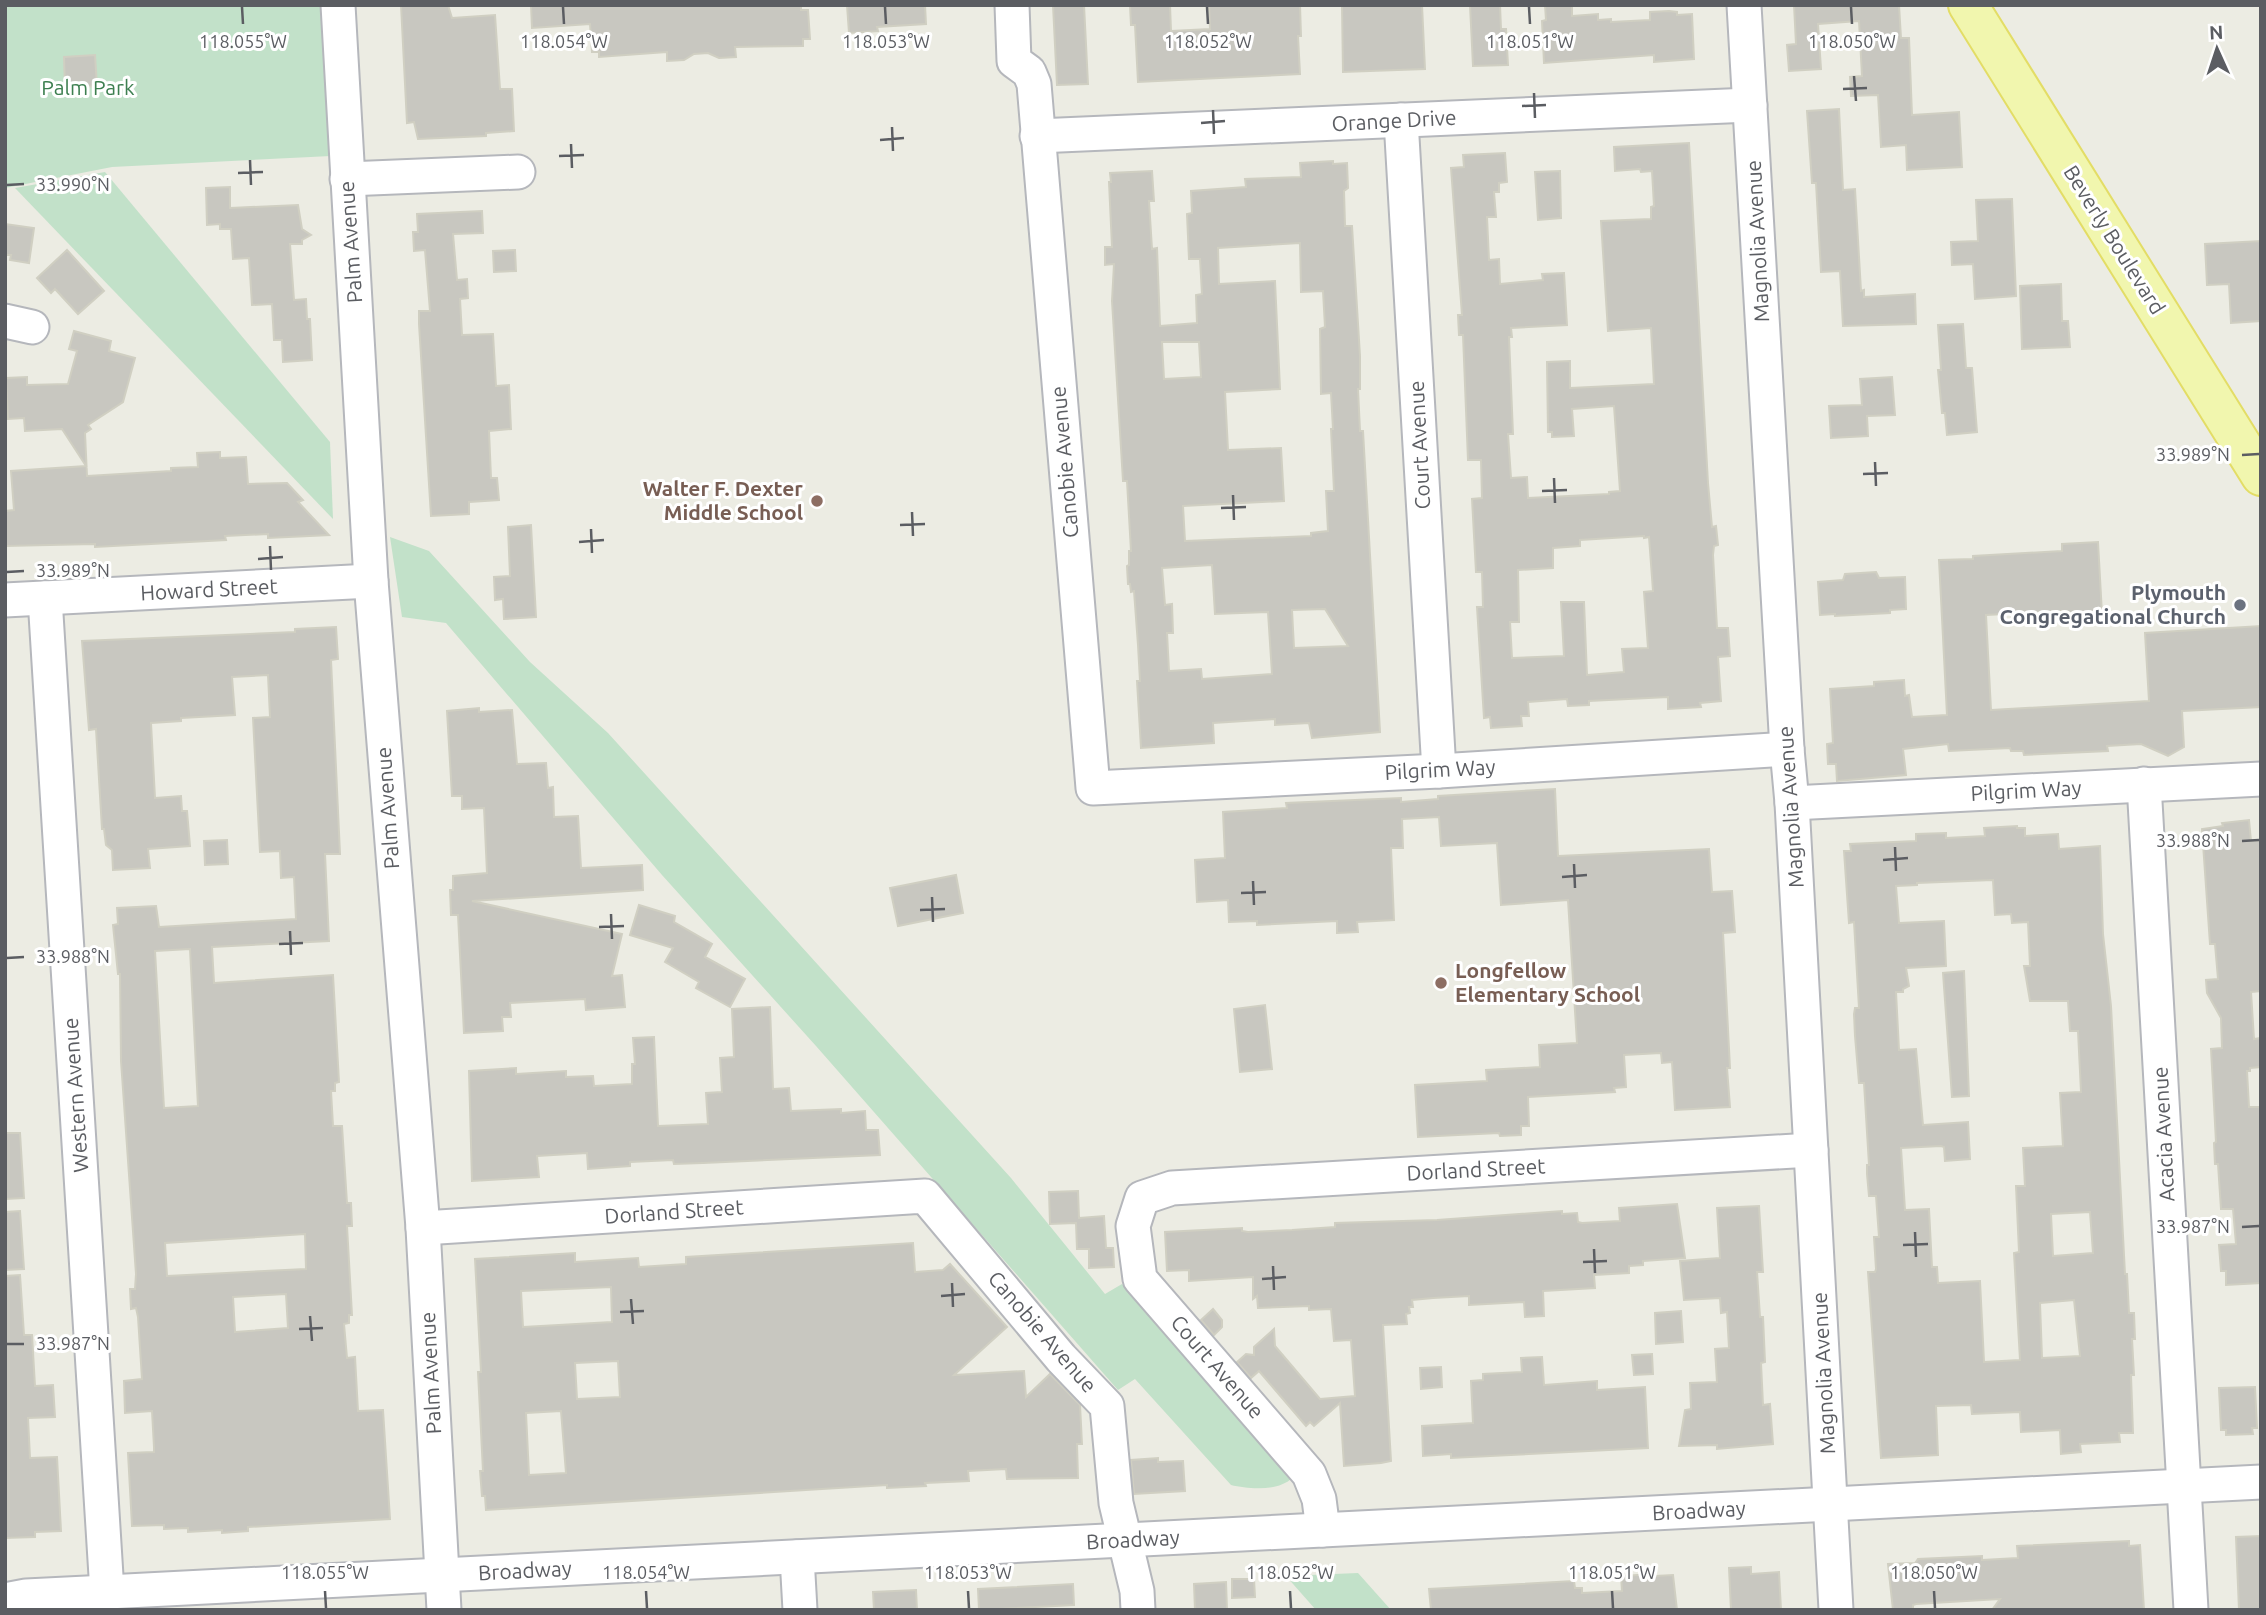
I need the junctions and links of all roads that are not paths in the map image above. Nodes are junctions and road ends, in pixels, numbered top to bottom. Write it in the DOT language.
graph roads {
  1 [pos="338,5"];
  2 [pos="1012,5"];
  3 [pos="1744,5"];
  4 [pos="1968,5"];
  5 [pos="1750,105"];
  6 [pos="1401,120"];
  7 [pos="1037,136"];
  8 [pos="518,172"];
  9 [pos="347,180"];
  10 [pos="2261,476"];
  11 [pos="370,581"];
  12 [pos="46,598"];
  13 [pos="5,600"];
  14 [pos="1787,749"];
  15 [pos="1439,771"];
  16 [pos="2261,779"];
  17 [pos="2144,784"];
  18 [pos="1093,788"];
  19 [pos="1792,803"];
  20 [pos="1811,1150"];
  21 [pos="925,1196"];
  22 [pos="1142,1198"];
  23 [pos="423,1228"];
  24 [pos="2261,1482"];
  25 [pos="2184,1486"];
  26 [pos="1831,1504"];
  27 [pos="1323,1530"];
  28 [pos="1126,1540"];
  29 [pos="797,1557"];
  30 [pos="442,1575"];
  31 [pos="107,1592"];
  32 [pos="12,1597"];
  33 [pos="202,1599"];
  34 [pos="444,1610"];
  35 [pos="800,1610"];
  36 [pos="1138,1610"];
  37 [pos="1836,1610"];
  38 [pos="2191,1610"];
  1 -- 9 [label="street, Palm Avenue"];
  2 -- 7 [label="street, Canobie Avenue"];
  3 -- 5 [label="street, Magnolia Avenue"];
  4 -- 10 [label="main road, Beverly Boulevard"];
  5 -- 6 [label="street, Orange Drive"];
  5 -- 14 [label="street, Magnolia Avenue"];
  6 -- 7 [label="street, Orange Drive"];
  6 -- 15 [label="street, Court Avenue"];
  7 -- 18 [label="street, Canobie Avenue"];
  8 -- 9 [label="street"];
  9 -- 11 [label="street, Palm Avenue"];
  11 -- 12 [label="street, Howard Street"];
  11 -- 23 [label="street, Palm Avenue"];
  12 -- 13 [label="street, Howard Street"];
  12 -- 31 [label="street, Western Avenue"];
  14 -- 15 [label="street, Pilgrim Way"];
  14 -- 19 [label="street, Magnolia Avenue"];
  15 -- 18 [label="street, Pilgrim Way"];
  16 -- 17 [label="street, Pilgrim Way"];
  17 -- 19 [label="street, Pilgrim Way"];
  17 -- 25 [label="street, Acacia Avenue"];
  19 -- 20 [label="street, Magnolia Avenue"];
  20 -- 22 [label="street, Dorland Street"];
  20 -- 26 [label="street, Magnolia Avenue"];
  21 -- 23 [label="street, Dorland Street"];
  21 -- 28 [label="street, Canobie Avenue"];
  22 -- 27 [label="street, Court Avenue"];
  23 -- 30 [label="street, Palm Avenue"];
  24 -- 25 [label="street, Broadway"];
  25 -- 26 [label="street, Broadway"];
  25 -- 38 [label="street, Acacia Avenue"];
  26 -- 27 [label="street, Broadway"];
  26 -- 37 [label="street, Magnolia Avenue"];
  27 -- 28 [label="street, Broadway"];
  28 -- 29 [label="street, Broadway"];
  28 -- 36 [label="street, Canobie Avenue"];
  29 -- 30 [label="street, Broadway"];
  29 -- 35 [label="street"];
  30 -- 33 [label="street, Broadway"];
  30 -- 34 [label="street, Palm Avenue"];
  31 -- 32 [label="street, Broadway"];
  31 -- 33 [label="street, Broadway"];
}
